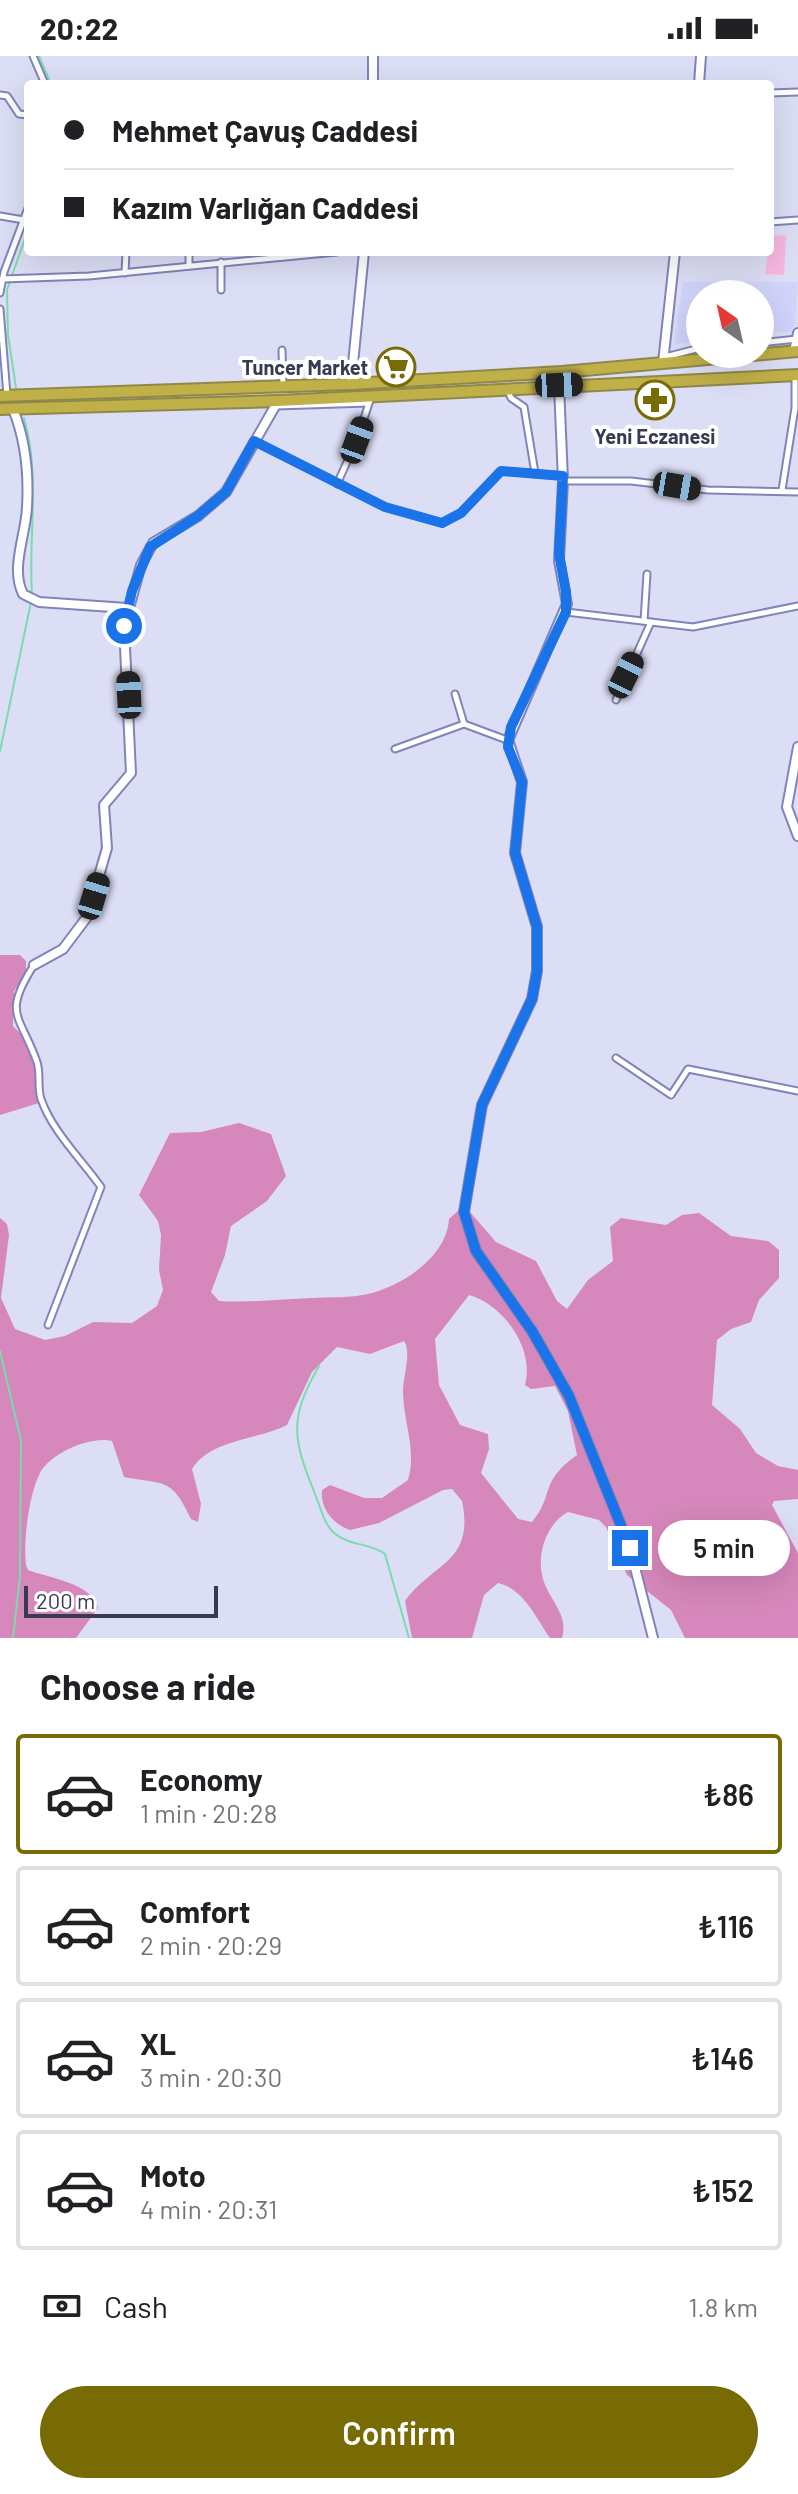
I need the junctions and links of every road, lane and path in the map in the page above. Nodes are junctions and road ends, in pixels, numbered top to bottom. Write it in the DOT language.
graph roads {
  1 [pos="33,56"];
  2 [pos="373,56"];
  3 [pos="701,56"];
  4 [pos="43,80"];
  5 [pos="373,80"];
  6 [pos="699,80"];
  7 [pos="798,92"];
  8 [pos="774,93"];
  9 [pos="0,95"];
  10 [pos="24,115"];
  11 [pos="0,216"];
  12 [pos="24,220"];
  13 [pos="798,220"];
  14 [pos="774,222"];
  15 [pos="126,256"];
  16 [pos="189,256"];
  17 [pos="291,256"];
  18 [pos="364,256"];
  19 [pos="675,256"];
  20 [pos="221,262"];
  21 [pos="189,265"];
  22 [pos="125,273"];
  23 [pos="3,279"];
  24 [pos="221,290"];
  25 [pos="0,293"];
  26 [pos="0,309"];
  27 [pos="774,343"];
  28 [pos="797,344"];
  29 [pos="282,350"];
  30 [pos="686,353"];
  31 [pos="664,360"];
  32 [pos="797,379"];
  33 [pos="351,384"];
  34 [pos="559,385"];
  35 [pos="283,388"];
  36 [pos="506,388"];
  37 [pos="4,396"];
  38 [pos="370,399"];
  39 [pos="277,404"];
  40 [pos="0,409"];
  41 [pos="13,409"];
  42 [pos="254,441"];
  43 [pos="535,473"];
  44 [pos="563,478"];
  45 [pos="336,484"];
  46 [pos="782,490"];
  47 [pos="798,492"];
  48 [pos="647,574"];
  49 [pos="798,606"];
  50 [pos="127,608"];
  51 [pos="566,612"];
  52 [pos="648,622"];
  53 [pos="455,694"];
  54 [pos="616,700"];
  55 [pos="464,724"];
  56 [pos="508,740"];
  57 [pos="798,747"];
  58 [pos="395,749"];
  59 [pos="798,836"];
  60 [pos="34,965"];
  61 [pos="616,1058"];
  62 [pos="798,1091"];
  63 [pos="48,1325"];
  64 [pos="653,1638"];
  1 -- 4 [label="street"];
  2 -- 5 [label="street"];
  3 -- 6 [label="street"];
  7 -- 8 [label="street"];
  9 -- 10 [label="street"];
  11 -- 12 [label="street"];
  12 -- 23 [label="street"];
  13 -- 14 [label="street"];
  15 -- 22 [label="street"];
  16 -- 21 [label="street"];
  17 -- 20 [label="street"];
  18 -- 33 [label="street"];
  19 -- 31 [label="street"];
  20 -- 21 [label="street"];
  20 -- 24 [label="street"];
  21 -- 22 [label="street"];
  22 -- 23 [label="street"];
  23 -- 25 [label="street"];
  26 -- 37 [label="street"];
  27 -- 28 [label="street"];
  28 -- 31 [label="highway"];
  28 -- 32 [label="highway"];
  29 -- 35 [label="street"];
  30 -- 31 [label="street"];
  31 -- 33 [label="highway"];
  32 -- 34 [label="highway"];
  32 -- 46 [label="street"];
  33 -- 35 [label="highway"];
  34 -- 36 [label="highway"];
  34 -- 44 [label="street"];
  35 -- 37 [label="highway"];
  36 -- 38 [label="highway"];
  36 -- 43 [label="street"];
  38 -- 39 [label="highway"];
  38 -- 45 [label="street"];
  39 -- 41 [label="highway"];
  39 -- 42 [label="street"];
  40 -- 41 [label="highway"];
  41 -- 50 [label="street"];
  42 -- 45 [label="street"];
  42 -- 50 [label="street"];
  43 -- 44 [label="street"];
  43 -- 45 [label="street"];
  44 -- 46 [label="street"];
  44 -- 51 [label="street"];
  46 -- 47 [label="street"];
  48 -- 52 [label="street"];
  49 -- 52 [label="street"];
  50 -- 60 [label="street"];
  51 -- 52 [label="street"];
  51 -- 56 [label="street"];
  52 -- 54 [label="street"];
  53 -- 55 [label="street"];
  55 -- 56 [label="street"];
  55 -- 58 [label="street"];
  56 -- 64 [label="street"];
  57 -- 59 [label="street"];
  60 -- 63 [label="street"];
  61 -- 62 [label="street"];
}
